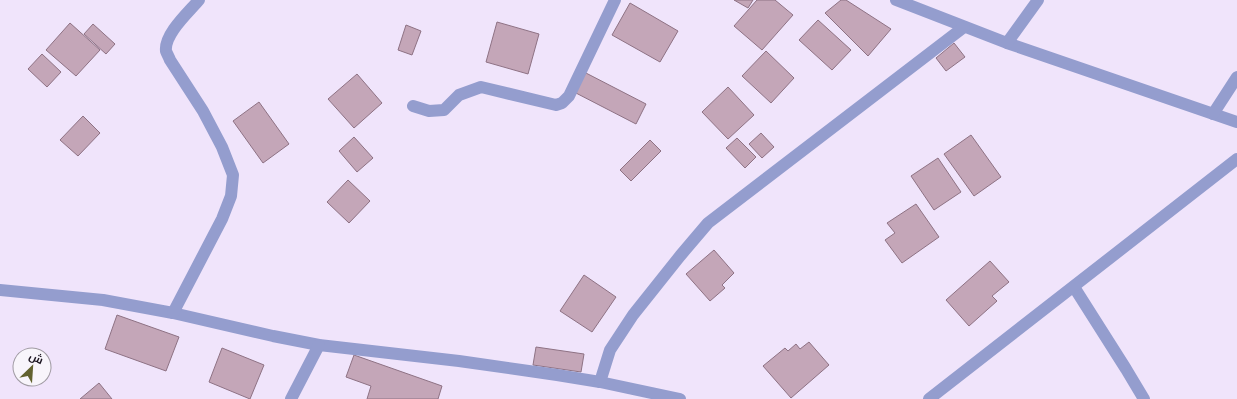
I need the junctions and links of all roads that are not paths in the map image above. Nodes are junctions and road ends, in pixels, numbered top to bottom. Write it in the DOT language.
graph roads {
  1 [pos="199,0"];
  2 [pos="615,0"];
  3 [pos="896,0"];
  4 [pos="1038,0"];
  5 [pos="964,27"];
  6 [pos="1007,43"];
  7 [pos="1237,77"];
  8 [pos="413,106"];
  9 [pos="1213,114"];
  10 [pos="1237,122"];
  11 [pos="1237,159"];
  12 [pos="1074,287"];
  13 [pos="0,290"];
  14 [pos="173,313"];
  15 [pos="319,345"];
  16 [pos="600,382"];
  17 [pos="291,399"];
  18 [pos="680,399"];
  19 [pos="929,399"];
  20 [pos="1144,399"];
  1 -- 14 [label="street"];
  2 -- 8 [label="street"];
  3 -- 5 [label="street"];
  4 -- 6 [label="street"];
  5 -- 6 [label="street"];
  5 -- 16 [label="street"];
  6 -- 9 [label="street"];
  7 -- 9 [label="street"];
  9 -- 10 [label="street"];
  11 -- 12 [label="street"];
  12 -- 19 [label="street"];
  12 -- 20 [label="street"];
  13 -- 14 [label="street"];
  14 -- 15 [label="street"];
  15 -- 16 [label="street"];
  15 -- 17 [label="street"];
  16 -- 18 [label="street"];
}
